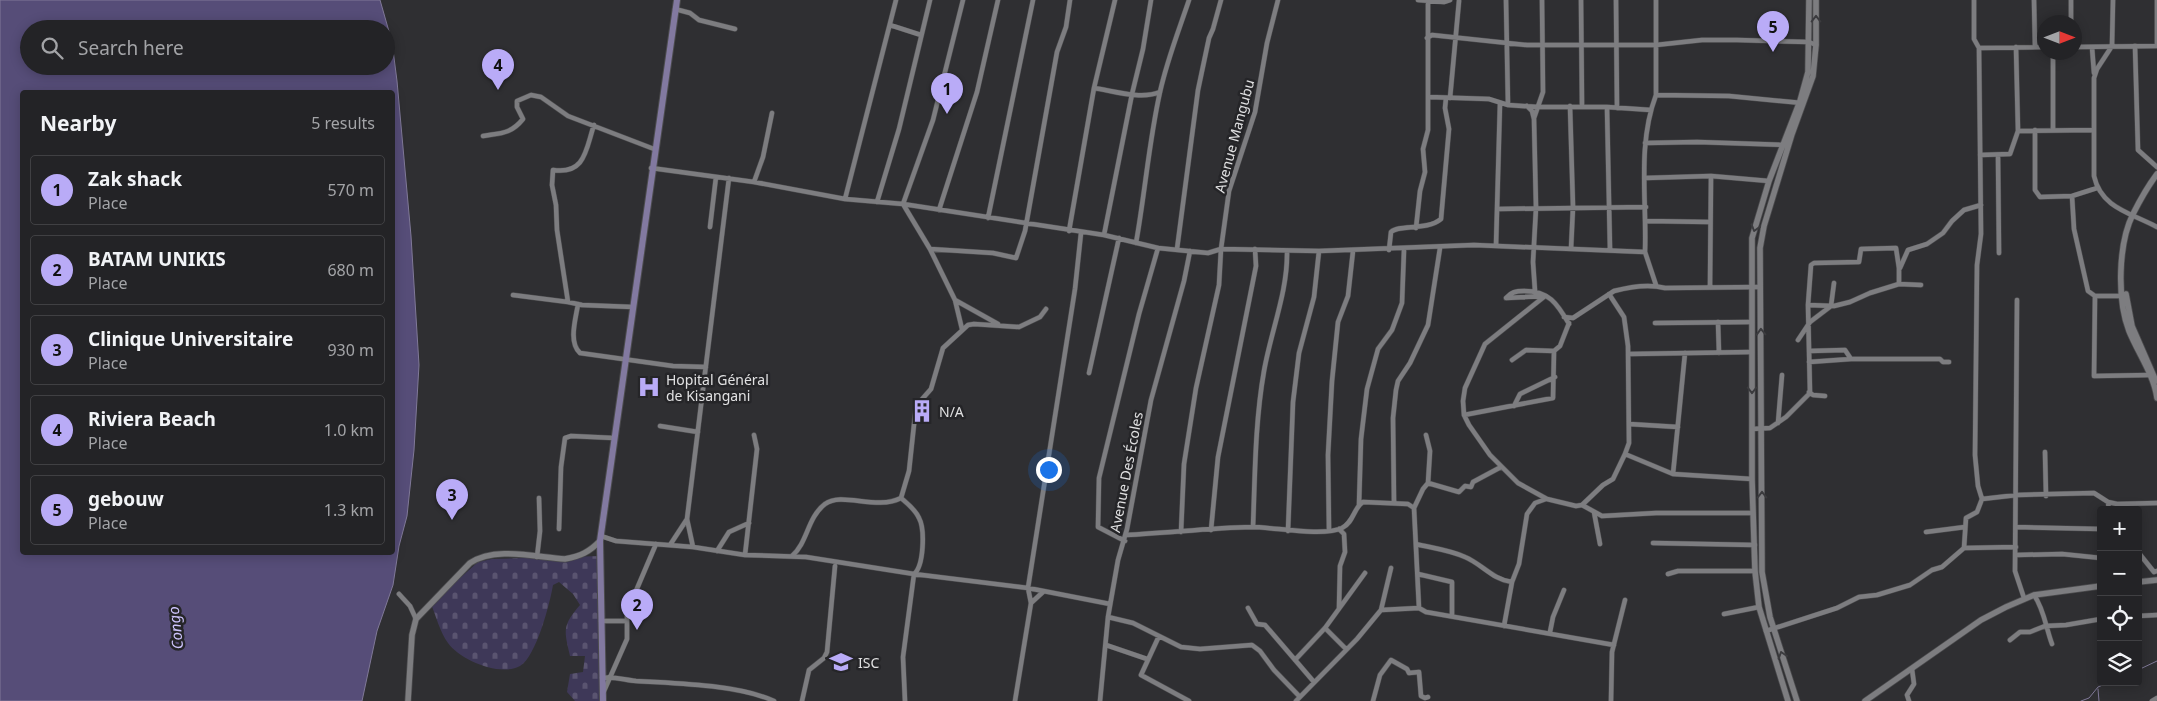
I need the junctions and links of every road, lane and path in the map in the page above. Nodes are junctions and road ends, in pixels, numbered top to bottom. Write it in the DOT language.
graph roads {
  1 [pos="676,0"];
  2 [pos="896,0"];
  3 [pos="930,0"];
  4 [pos="963,0"];
  5 [pos="998,0"];
  6 [pos="1033,0"];
  7 [pos="1070,0"];
  8 [pos="1115,0"];
  9 [pos="1151,0"];
  10 [pos="1189,0"];
  11 [pos="1221,0"];
  12 [pos="1278,0"];
  13 [pos="1418,0"];
  14 [pos="1452,0"];
  15 [pos="1459,0"];
  16 [pos="1506,0"];
  17 [pos="1542,0"];
  18 [pos="1581,0"];
  19 [pos="1616,0"];
  20 [pos="1656,0"];
  21 [pos="1809,0"];
  22 [pos="1816,0"];
  23 [pos="1974,0"];
  24 [pos="2034,0"];
  25 [pos="2072,0"];
  26 [pos="2113,0"];
  27 [pos="2156,0"];
  28 [pos="1428,2"];
  29 [pos="675,9"];
  30 [pos="2072,15"];
  31 [pos="890,25"];
  32 [pos="735,28"];
  33 [pos="921,35"];
  34 [pos="1456,37"];
  35 [pos="1427,38"];
  36 [pos="1809,42"];
  37 [pos="1507,44"];
  38 [pos="1580,44"];
  39 [pos="1617,44"];
  40 [pos="1542,45"];
  41 [pos="1656,45"];
  42 [pos="1816,45"];
  43 [pos="2112,46"];
  44 [pos="2135,46"];
  45 [pos="2157,46"];
  46 [pos="2016,47"];
  47 [pos="2035,47"];
  48 [pos="2082,47"];
  49 [pos="2092,47"];
  50 [pos="1979,48"];
  51 [pos="2053,60"];
  52 [pos="2095,74"];
  53 [pos="1094,88"];
  54 [pos="1160,92"];
  55 [pos="1132,94"];
  56 [pos="1656,95"];
  57 [pos="1429,97"];
  58 [pos="1448,98"];
  59 [pos="1802,102"];
  60 [pos="1500,103"];
  61 [pos="1508,105"];
  62 [pos="1527,106"];
  63 [pos="1570,106"];
  64 [pos="1582,106"];
  65 [pos="1538,107"];
  66 [pos="1607,107"];
  67 [pos="1617,108"];
  68 [pos="1651,110"];
  69 [pos="772,113"];
  70 [pos="1534,119"];
  71 [pos="594,125"];
  72 [pos="2035,130"];
  73 [pos="2053,130"];
  74 [pos="2094,130"];
  75 [pos="2018,131"];
  76 [pos="483,136"];
  77 [pos="1645,143"];
  78 [pos="1784,145"];
  79 [pos="654,149"];
  80 [pos="1980,155"];
  81 [pos="1998,155"];
  82 [pos="2157,167"];
  83 [pos="652,168"];
  84 [pos="2157,174"];
  85 [pos="1711,176"];
  86 [pos="716,177"];
  87 [pos="730,178"];
  88 [pos="1645,178"];
  89 [pos="2157,180"];
  90 [pos="1769,181"];
  91 [pos="754,182"];
  92 [pos="2097,188"];
  93 [pos="2072,196"];
  94 [pos="845,199"];
  95 [pos="877,202"];
  96 [pos="903,204"];
  97 [pos="1981,205"];
  98 [pos="1573,207"];
  99 [pos="1646,207"];
  100 [pos="1536,208"];
  101 [pos="1610,208"];
  102 [pos="1498,209"];
  103 [pos="939,210"];
  104 [pos="2134,215"];
  105 [pos="988,218"];
  106 [pos="1646,222"];
  107 [pos="1709,222"];
  108 [pos="1025,224"];
  109 [pos="2157,226"];
  110 [pos="710,228"];
  111 [pos="1416,228"];
  112 [pos="1069,230"];
  113 [pos="1081,233"];
  114 [pos="1104,235"];
  115 [pos="1119,238"];
  116 [pos="1136,243"];
  117 [pos="1496,246"];
  118 [pos="1158,248"];
  119 [pos="1440,248"];
  120 [pos="1535,248"];
  121 [pos="930,249"];
  122 [pos="1177,249"];
  123 [pos="1220,249"];
  124 [pos="1255,249"];
  125 [pos="1571,249"];
  126 [pos="1353,250"];
  127 [pos="1388,250"];
  128 [pos="1404,250"];
  129 [pos="1610,250"];
  130 [pos="1190,251"];
  131 [pos="1287,251"];
  132 [pos="1319,252"];
  133 [pos="1645,252"];
  134 [pos="1999,253"];
  135 [pos="1900,268"];
  136 [pos="1834,283"];
  137 [pos="1899,284"];
  138 [pos="1656,285"];
  139 [pos="1921,285"];
  140 [pos="1710,287"];
  141 [pos="1752,287"];
  142 [pos="1760,287"];
  143 [pos="1535,291"];
  144 [pos="1609,294"];
  145 [pos="513,295"];
  146 [pos="2095,296"];
  147 [pos="2122,296"];
  148 [pos="955,300"];
  149 [pos="2017,300"];
  150 [pos="568,302"];
  151 [pos="578,304"];
  152 [pos="1808,305"];
  153 [pos="1831,306"];
  154 [pos="633,307"];
  155 [pos="1046,309"];
  156 [pos="1564,317"];
  157 [pos="1573,318"];
  158 [pos="1718,322"];
  159 [pos="1752,322"];
  160 [pos="1655,323"];
  161 [pos="1568,324"];
  162 [pos="1809,324"];
  163 [pos="999,325"];
  164 [pos="962,329"];
  165 [pos="1798,340"];
  166 [pos="1554,350"];
  167 [pos="1809,351"];
  168 [pos="1719,352"];
  169 [pos="1752,352"];
  170 [pos="1685,353"];
  171 [pos="1629,354"];
  172 [pos="1851,359"];
  173 [pos="626,360"];
  174 [pos="1512,360"];
  175 [pos="1809,362"];
  176 [pos="1948,362"];
  177 [pos="706,367"];
  178 [pos="1089,373"];
  179 [pos="1782,375"];
  180 [pos="2152,375"];
  181 [pos="1555,377"];
  182 [pos="2157,383"];
  183 [pos="1809,392"];
  184 [pos="1825,396"];
  185 [pos="2157,398"];
  186 [pos="1514,406"];
  187 [pos="1464,415"];
  188 [pos="1778,422"];
  189 [pos="1629,424"];
  190 [pos="660,426"];
  191 [pos="1678,427"];
  192 [pos="1752,429"];
  193 [pos="1762,429"];
  194 [pos="698,432"];
  195 [pos="754,435"];
  196 [pos="1426,435"];
  197 [pos="614,438"];
  198 [pos="2045,452"];
  199 [pos="1625,454"];
  200 [pos="1501,467"];
  201 [pos="1673,474"];
  202 [pos="1752,479"];
  203 [pos="1428,483"];
  204 [pos="2017,495"];
  205 [pos="2046,496"];
  206 [pos="539,498"];
  207 [pos="901,498"];
  208 [pos="1547,499"];
  209 [pos="1982,499"];
  210 [pos="2108,502"];
  211 [pos="1394,503"];
  212 [pos="2157,503"];
  213 [pos="1582,504"];
  214 [pos="1359,505"];
  215 [pos="2108,506"];
  216 [pos="2124,506"];
  217 [pos="2135,506"];
  218 [pos="1414,508"];
  219 [pos="1594,512"];
  220 [pos="1753,513"];
  221 [pos="687,519"];
  222 [pos="749,523"];
  223 [pos="1253,527"];
  224 [pos="1965,527"];
  225 [pos="2016,527"];
  226 [pos="559,529"];
  227 [pos="1339,529"];
  228 [pos="2097,529"];
  229 [pos="1212,530"];
  230 [pos="1329,530"];
  231 [pos="1288,531"];
  232 [pos="1182,532"];
  233 [pos="1926,532"];
  234 [pos="1126,535"];
  235 [pos="600,538"];
  236 [pos="1124,541"];
  237 [pos="1653,543"];
  238 [pos="656,544"];
  239 [pos="1416,544"];
  240 [pos="1600,544"];
  241 [pos="670,545"];
  242 [pos="1755,545"];
  243 [pos="693,547"];
  244 [pos="2016,547"];
  245 [pos="1964,548"];
  246 [pos="589,552"];
  247 [pos="717,552"];
  248 [pos="744,554"];
  249 [pos="2016,555"];
  250 [pos="791,556"];
  251 [pos="537,557"];
  252 [pos="599,557"];
  253 [pos="2142,557"];
  254 [pos="2097,558"];
  255 [pos="826,560"];
  256 [pos="842,562"];
  257 [pos="834,566"];
  258 [pos="1391,568"];
  259 [pos="1755,571"];
  260 [pos="2157,571"];
  261 [pos="1365,573"];
  262 [pos="914,574"];
  263 [pos="1418,574"];
  264 [pos="1668,574"];
  265 [pos="2157,580"];
  266 [pos="1512,582"];
  267 [pos="2142,582"];
  268 [pos="2097,587"];
  269 [pos="1028,588"];
  270 [pos="1564,590"];
  271 [pos="1043,592"];
  272 [pos="399,594"];
  273 [pos="2034,595"];
  274 [pos="2024,598"];
  275 [pos="1625,600"];
  276 [pos="1031,603"];
  277 [pos="1110,604"];
  278 [pos="1759,607"];
  279 [pos="1248,608"];
  280 [pos="1339,608"];
  281 [pos="1419,608"];
  282 [pos="1381,610"];
  283 [pos="1724,614"];
  284 [pos="2157,615"];
  285 [pos="1108,616"];
  286 [pos="1452,616"];
  287 [pos="2142,616"];
  288 [pos="416,619"];
  289 [pos="2097,620"];
  290 [pos="601,621"];
  291 [pos="626,621"];
  292 [pos="1504,626"];
  293 [pos="2045,626"];
  294 [pos="1325,628"];
  295 [pos="1773,628"];
  296 [pos="1766,630"];
  297 [pos="1550,632"];
  298 [pos="1159,636"];
  299 [pos="2010,640"];
  300 [pos="1614,644"];
  301 [pos="2052,644"];
  302 [pos="1106,646"];
  303 [pos="1346,649"];
  304 [pos="1147,660"];
  305 [pos="1295,660"];
  306 [pos="1912,669"];
  307 [pos="612,676"];
  308 [pos="602,678"];
  309 [pos="1314,682"];
  310 [pos="1300,696"];
  311 [pos="602,697"];
  312 [pos="1428,697"];
  313 [pos="1183,698"];
  314 [pos="2157,698"];
  315 [pos="408,701"];
  316 [pos="774,701"];
  317 [pos="802,701"];
  318 [pos="905,701"];
  319 [pos="1015,701"];
  320 [pos="1100,701"];
  321 [pos="1177,701"];
  322 [pos="1189,701"];
  323 [pos="1296,701"];
  324 [pos="1373,701"];
  325 [pos="1611,701"];
  326 [pos="1788,701"];
  327 [pos="1797,701"];
  328 [pos="1866,701"];
  329 [pos="1909,701"];
  330 [pos="2152,701"];
  1 -- 29 [label="main road"];
  2 -- 31 [label="street"];
  3 -- 33 [label="street"];
  4 -- 96 [label="street"];
  5 -- 103 [label="street"];
  6 -- 105 [label="street"];
  7 -- 108 [label="street"];
  8 -- 53 [label="street"];
  9 -- 55 [label="street"];
  10 -- 54 [label="street"];
  11 -- 122 [label="street"];
  12 -- 123 [label="street, Avenue Mangubu"];
  13 -- 28 [label="street"];
  14 -- 15 [label="street"];
  14 -- 28 [label="street"];
  15 -- 34 [label="street"];
  16 -- 37 [label="street"];
  17 -- 40 [label="street"];
  18 -- 38 [label="street"];
  19 -- 39 [label="street"];
  20 -- 41 [label="street"];
  21 -- 36 [label="street"];
  42 -- 22 [label="street, one-way"];
  23 -- 50 [label="street"];
  24 -- 47 [label="street"];
  25 -- 30 [label="street"];
  26 -- 43 [label="street"];
  27 -- 45 [label="street"];
  28 -- 35 [label="street"];
  29 -- 32 [label="street"];
  29 -- 79 [label="main road"];
  31 -- 33 [label="street"];
  31 -- 94 [label="street"];
  33 -- 95 [label="street"];
  34 -- 35 [label="street"];
  34 -- 37 [label="street"];
  34 -- 58 [label="street"];
  35 -- 57 [label="street"];
  36 -- 41 [label="street"];
  36 -- 42 [label="street"];
  36 -- 59 [label="street"];
  37 -- 40 [label="street"];
  37 -- 61 [label="street"];
  38 -- 39 [label="street"];
  38 -- 40 [label="street"];
  38 -- 64 [label="street"];
  39 -- 41 [label="street"];
  39 -- 67 [label="street"];
  40 -- 65 [label="street"];
  41 -- 56 [label="street"];
  42 -- 59 [label="street"];
  43 -- 44 [label="street"];
  43 -- 49 [label="street"];
  43 -- 52 [label="street"];
  44 -- 45 [label="street"];
  44 -- 82 [label="street"];
  46 -- 47 [label="street"];
  46 -- 50 [label="street"];
  46 -- 75 [label="street"];
  48 -- 49 [label="street"];
  49 -- 52 [label="street"];
  50 -- 80 [label="street"];
  51 -- 73 [label="street"];
  52 -- 74 [label="street"];
  53 -- 55 [label="street"];
  53 -- 112 [label="street"];
  54 -- 55 [label="street"];
  54 -- 116 [label="street"];
  55 -- 114 [label="street"];
  56 -- 59 [label="street"];
  56 -- 68 [label="street"];
  57 -- 58 [label="street"];
  57 -- 111 [label="street"];
  58 -- 60 [label="street"];
  58 -- 111 [label="street"];
  59 -- 78 [label="street"];
  59 -- 142 [label="street"];
  60 -- 61 [label="street"];
  60 -- 102 [label="street"];
  61 -- 62 [label="street"];
  62 -- 65 [label="street"];
  62 -- 70 [label="street"];
  63 -- 64 [label="street"];
  63 -- 65 [label="street"];
  63 -- 98 [label="street"];
  64 -- 66 [label="street"];
  65 -- 70 [label="street"];
  66 -- 67 [label="street"];
  66 -- 101 [label="street"];
  67 -- 68 [label="street"];
  68 -- 77 [label="street"];
  69 -- 91 [label="street"];
  70 -- 100 [label="street"];
  71 -- 76 [label="street"];
  71 -- 79 [label="street"];
  71 -- 150 [label="street"];
  72 -- 73 [label="street"];
  72 -- 75 [label="street"];
  72 -- 93 [label="street"];
  73 -- 74 [label="street"];
  74 -- 92 [label="street"];
  75 -- 81 [label="street"];
  77 -- 78 [label="street"];
  77 -- 88 [label="street"];
  78 -- 90 [label="street"];
  79 -- 83 [label="main road"];
  80 -- 81 [label="street"];
  80 -- 97 [label="street"];
  81 -- 134 [label="street"];
  83 -- 86 [label="street"];
  83 -- 154 [label="main road"];
  84 -- 104 [label="street"];
  85 -- 88 [label="street"];
  85 -- 90 [label="street"];
  85 -- 107 [label="street"];
  86 -- 87 [label="street"];
  86 -- 110 [label="street"];
  87 -- 91 [label="street"];
  87 -- 177 [label="street"];
  88 -- 99 [label="street"];
  89 -- 104 [label="street"];
  90 -- 141 [label="street, one-way"];
  91 -- 94 [label="street"];
  92 -- 93 [label="street"];
  92 -- 104 [label="street"];
  93 -- 146 [label="street"];
  94 -- 95 [label="street"];
  95 -- 96 [label="street"];
  96 -- 103 [label="street"];
  96 -- 121 [label="street"];
  97 -- 135 [label="street"];
  97 -- 209 [label="street"];
  98 -- 100 [label="street"];
  98 -- 101 [label="street"];
  98 -- 125 [label="street"];
  99 -- 101 [label="street"];
  99 -- 106 [label="street"];
  100 -- 102 [label="street"];
  100 -- 120 [label="street"];
  101 -- 129 [label="street"];
  102 -- 117 [label="street"];
  103 -- 105 [label="street"];
  104 -- 109 [label="street"];
  104 -- 147 [label="street"];
  104 -- 180 [label="street"];
  105 -- 108 [label="street"];
  106 -- 107 [label="street"];
  106 -- 133 [label="street"];
  107 -- 140 [label="street"];
  108 -- 112 [label="street"];
  108 -- 121 [label="street"];
  111 -- 127 [label="street"];
  112 -- 113 [label="street"];
  113 -- 114 [label="street"];
  113 -- 269 [label="street"];
  114 -- 115 [label="street"];
  115 -- 116 [label="street"];
  115 -- 178 [label="street"];
  116 -- 118 [label="street"];
  117 -- 119 [label="street"];
  117 -- 120 [label="street"];
  118 -- 122 [label="street"];
  118 -- 236 [label="street"];
  119 -- 128 [label="street"];
  119 -- 211 [label="street"];
  120 -- 125 [label="street"];
  120 -- 143 [label="street"];
  121 -- 148 [label="street"];
  122 -- 130 [label="street"];
  123 -- 124 [label="street"];
  123 -- 130 [label="street"];
  123 -- 232 [label="street, Avenue Mangubu"];
  124 -- 131 [label="street"];
  124 -- 229 [label="street"];
  125 -- 129 [label="street"];
  126 -- 127 [label="street"];
  126 -- 132 [label="street"];
  126 -- 230 [label="street"];
  127 -- 128 [label="street"];
  128 -- 214 [label="street"];
  129 -- 133 [label="street"];
  130 -- 234 [label="street, Avenue Des Écoles"];
  131 -- 132 [label="street"];
  131 -- 223 [label="street"];
  132 -- 231 [label="street"];
  133 -- 138 [label="street"];
  135 -- 137 [label="street"];
  135 -- 152 [label="street"];
  136 -- 153 [label="street"];
  137 -- 139 [label="street"];
  137 -- 153 [label="street"];
  138 -- 140 [label="street"];
  138 -- 144 [label="street"];
  140 -- 141 [label="street"];
  141 -- 142 [label="street"];
  141 -- 159 [label="street"];
  193 -- 142 [label="street, one-way"];
  143 -- 156 [label="street"];
  143 -- 187 [label="street"];
  144 -- 157 [label="street"];
  144 -- 171 [label="street"];
  145 -- 150 [label="street"];
  146 -- 147 [label="street"];
  146 -- 180 [label="street"];
  147 -- 180 [label="street"];
  148 -- 163 [label="street"];
  148 -- 164 [label="street"];
  149 -- 204 [label="street"];
  150 -- 151 [label="street"];
  151 -- 154 [label="street"];
  151 -- 173 [label="street"];
  152 -- 153 [label="street"];
  152 -- 162 [label="street"];
  153 -- 162 [label="street"];
  154 -- 173 [label="main road"];
  155 -- 163 [label="street"];
  156 -- 157 [label="street"];
  156 -- 161 [label="street"];
  157 -- 161 [label="street"];
  158 -- 159 [label="street"];
  158 -- 160 [label="street"];
  158 -- 168 [label="street"];
  159 -- 169 [label="street"];
  161 -- 166 [label="street"];
  162 -- 165 [label="street"];
  162 -- 167 [label="street"];
  163 -- 164 [label="street"];
  164 -- 207 [label="street"];
  166 -- 174 [label="street"];
  166 -- 181 [label="street"];
  167 -- 172 [label="street"];
  167 -- 175 [label="street"];
  168 -- 169 [label="street"];
  168 -- 170 [label="street"];
  169 -- 192 [label="street, one-way"];
  170 -- 171 [label="street"];
  170 -- 191 [label="street"];
  171 -- 189 [label="street"];
  172 -- 175 [label="street"];
  172 -- 176 [label="street"];
  173 -- 177 [label="street"];
  173 -- 197 [label="main road"];
  175 -- 183 [label="street"];
  177 -- 194 [label="street"];
  179 -- 188 [label="street"];
  180 -- 182 [label="street"];
  180 -- 185 [label="street"];
  181 -- 186 [label="street"];
  181 -- 186 [label="street"];
  183 -- 184 [label="street"];
  183 -- 188 [label="street"];
  186 -- 187 [label="street"];
  187 -- 200 [label="street"];
  188 -- 193 [label="street"];
  189 -- 191 [label="street"];
  189 -- 199 [label="street"];
  190 -- 194 [label="street"];
  191 -- 201 [label="street"];
  192 -- 193 [label="street"];
  192 -- 202 [label="street"];
  295 -- 193 [label="street, one-way"];
  194 -- 221 [label="street"];
  195 -- 222 [label="street"];
  196 -- 203 [label="street"];
  197 -- 226 [label="street"];
  197 -- 235 [label="main road"];
  198 -- 205 [label="street"];
  199 -- 201 [label="street"];
  199 -- 213 [label="street"];
  200 -- 203 [label="street"];
  200 -- 208 [label="street"];
  201 -- 202 [label="street"];
  202 -- 220 [label="street"];
  203 -- 218 [label="street"];
  204 -- 205 [label="street"];
  204 -- 209 [label="street"];
  204 -- 225 [label="street"];
  205 -- 210 [label="street"];
  206 -- 251 [label="street"];
  207 -- 250 [label="street"];
  207 -- 262 [label="street"];
  208 -- 213 [label="street"];
  208 -- 266 [label="street"];
  209 -- 224 [label="street"];
  210 -- 215 [label="street"];
  210 -- 216 [label="street"];
  211 -- 214 [label="street"];
  211 -- 218 [label="street"];
  212 -- 217 [label="street"];
  213 -- 219 [label="street"];
  214 -- 227 [label="street"];
  218 -- 239 [label="street"];
  219 -- 220 [label="street"];
  219 -- 240 [label="street"];
  220 -- 242 [label="street"];
  221 -- 241 [label="street"];
  221 -- 243 [label="street"];
  222 -- 247 [label="street"];
  222 -- 248 [label="street"];
  223 -- 229 [label="street"];
  223 -- 231 [label="street"];
  224 -- 233 [label="street"];
  224 -- 245 [label="street"];
  225 -- 228 [label="street"];
  225 -- 244 [label="street"];
  227 -- 230 [label="street"];
  227 -- 280 [label="street"];
  229 -- 232 [label="street"];
  230 -- 231 [label="street"];
  232 -- 234 [label="street"];
  234 -- 236 [label="street, Avenue Des Écoles"];
  235 -- 238 [label="street"];
  235 -- 246 [label="street"];
  235 -- 252 [label="main road"];
  236 -- 277 [label="street, Avenue Des Écoles"];
  237 -- 242 [label="street"];
  238 -- 241 [label="street"];
  238 -- 291 [label="street"];
  239 -- 263 [label="street"];
  239 -- 266 [label="street"];
  241 -- 243 [label="street"];
  242 -- 259 [label="street"];
  243 -- 247 [label="street"];
  244 -- 245 [label="street"];
  244 -- 249 [label="street"];
  245 -- 295 [label="street"];
  246 -- 251 [label="street"];
  246 -- 252 [label="street"];
  247 -- 248 [label="street"];
  248 -- 250 [label="street"];
  249 -- 254 [label="street"];
  249 -- 274 [label="street"];
  250 -- 255 [label="street"];
  251 -- 288 [label="street"];
  252 -- 290 [label="main road"];
  253 -- 260 [label="street"];
  255 -- 256 [label="street"];
  255 -- 257 [label="street"];
  256 -- 257 [label="street"];
  256 -- 262 [label="street"];
  257 -- 317 [label="street"];
  258 -- 282 [label="street"];
  259 -- 264 [label="street"];
  259 -- 278 [label="street"];
  261 -- 280 [label="street"];
  262 -- 269 [label="street"];
  262 -- 318 [label="street"];
  263 -- 281 [label="street"];
  263 -- 286 [label="street"];
  265 -- 267 [label="street"];
  266 -- 292 [label="street"];
  268 -- 273 [label="street"];
  269 -- 271 [label="street"];
  269 -- 276 [label="street"];
  270 -- 297 [label="street"];
  271 -- 276 [label="street"];
  271 -- 277 [label="street"];
  272 -- 288 [label="street"];
  273 -- 274 [label="street"];
  273 -- 293 [label="street"];
  274 -- 306 [label="street"];
  275 -- 300 [label="street"];
  276 -- 319 [label="street"];
  277 -- 285 [label="street, Avenue Des Écoles"];
  278 -- 283 [label="street"];
  278 -- 296 [label="street"];
  279 -- 305 [label="street"];
  280 -- 294 [label="street"];
  281 -- 282 [label="street"];
  281 -- 286 [label="street"];
  282 -- 303 [label="street"];
  284 -- 287 [label="street"];
  285 -- 298 [label="street"];
  285 -- 302 [label="street, Avenue Des Écoles"];
  286 -- 292 [label="street"];
  288 -- 315 [label="street"];
  289 -- 293 [label="street"];
  290 -- 291 [label="street"];
  290 -- 308 [label="main road"];
  291 -- 307 [label="street"];
  292 -- 297 [label="street"];
  293 -- 299 [label="street"];
  293 -- 301 [label="street"];
  294 -- 303 [label="street"];
  294 -- 305 [label="street"];
  295 -- 296 [label="street"];
  327 -- 295 [label="street, one-way"];
  296 -- 326 [label="street"];
  297 -- 300 [label="street"];
  298 -- 304 [label="street"];
  298 -- 310 [label="street"];
  300 -- 325 [label="street"];
  302 -- 304 [label="street"];
  302 -- 320 [label="street, Avenue Des Écoles"];
  303 -- 309 [label="street"];
  304 -- 313 [label="street"];
  305 -- 309 [label="street"];
  306 -- 328 [label="street"];
  306 -- 329 [label="street"];
  307 -- 308 [label="street"];
  307 -- 311 [label="street"];
  307 -- 316 [label="street"];
  308 -- 311 [label="main road"];
  309 -- 310 [label="street"];
  310 -- 323 [label="street"];
  312 -- 324 [label="street"];
  313 -- 321 [label="street"];
  313 -- 322 [label="street"];
  314 -- 330 [label="street"];
}
